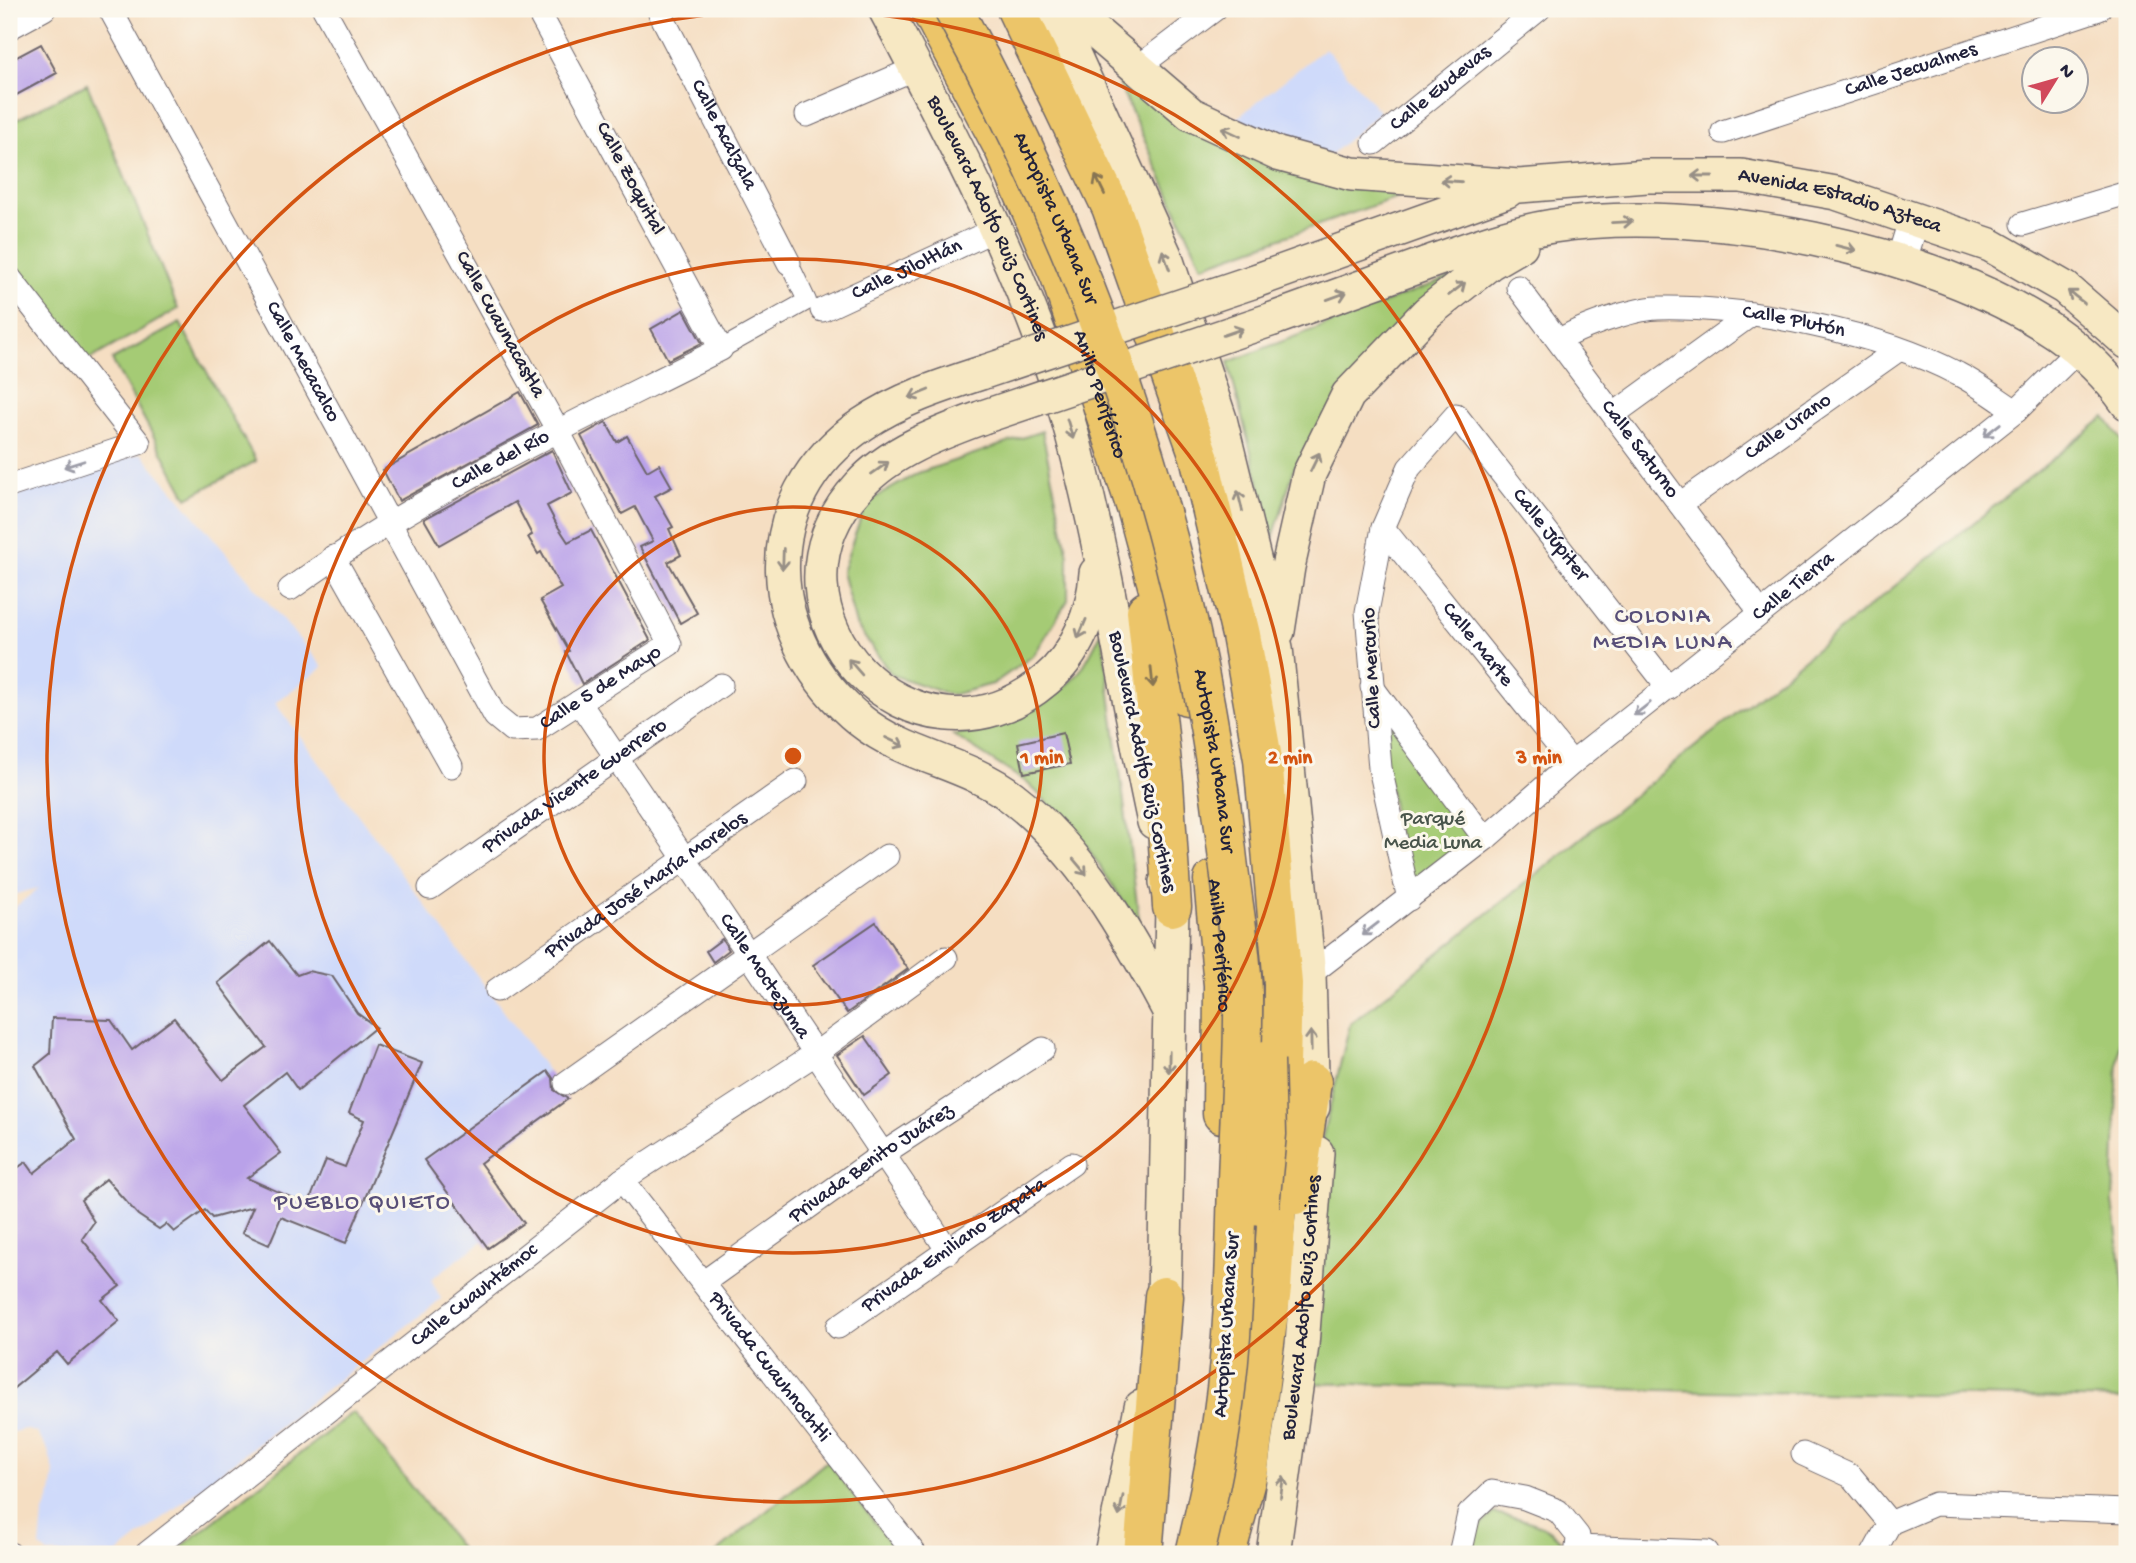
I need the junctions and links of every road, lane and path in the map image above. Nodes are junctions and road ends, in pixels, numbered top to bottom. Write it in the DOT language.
graph roads {
  1 [pos="44,9"];
  2 [pos="110,9"];
  3 [pos="324,9"];
  4 [pos="537,9"];
  5 [pos="657,9"];
  6 [pos="885,9"];
  7 [pos="930,9"];
  8 [pos="953,9"];
  9 [pos="980,9"];
  10 [pos="1016,9"];
  11 [pos="1053,9"];
  12 [pos="1075,9"];
  13 [pos="1215,9"];
  14 [pos="1539,9"];
  15 [pos="2099,9"];
  16 [pos="9,27"];
  17 [pos="916,68"];
  18 [pos="1137,68"];
  19 [pos="807,114"];
  20 [pos="1723,132"];
  21 [pos="1374,143"];
  22 [pos="1519,186"];
  23 [pos="2127,193"];
  24 [pos="1914,219"];
  25 [pos="2023,224"];
  26 [pos="1553,226"];
  27 [pos="994,230"];
  28 [pos="1901,262"];
  29 [pos="789,263"];
  30 [pos="9,277"];
  31 [pos="1518,287"];
  32 [pos="822,310"];
  33 [pos="1752,314"];
  34 [pos="1559,341"];
  35 [pos="2127,342"];
  36 [pos="721,349"];
  37 [pos="1898,350"];
  38 [pos="2078,350"];
  39 [pos="2127,403"];
  40 [pos="2016,411"];
  41 [pos="1614,414"];
  42 [pos="1456,415"];
  43 [pos="558,431"];
  44 [pos="1199,456"];
  45 [pos="9,486"];
  46 [pos="1680,504"];
  47 [pos="1137,511"];
  48 [pos="1091,515"];
  49 [pos="390,523"];
  50 [pos="1383,528"];
  51 [pos="333,557"];
  52 [pos="290,589"];
  53 [pos="1761,613"];
  54 [pos="670,644"];
  55 [pos="1276,648"];
  56 [pos="721,685"];
  57 [pos="1372,687"];
  58 [pos="1669,688"];
  59 [pos="579,702"];
  60 [pos="495,716"];
  61 [pos="618,759"];
  62 [pos="1572,763"];
  63 [pos="451,766"];
  64 [pos="796,780"];
  65 [pos="1294,811"];
  66 [pos="1485,839"];
  67 [pos="887,856"];
  68 [pos="685,859"];
  69 [pos="430,888"];
  70 [pos="1409,899"];
  71 [pos="1172,907"];
  72 [pos="749,956"];
  73 [pos="946,958"];
  74 [pos="1309,975"];
  75 [pos="497,990"];
  76 [pos="1171,1013"];
  77 [pos="1043,1049"];
  78 [pos="815,1054"];
  79 [pos="1312,1082"];
  80 [pos="566,1083"];
  81 [pos="884,1153"];
  82 [pos="1072,1164"];
  83 [pos="622,1180"];
  84 [pos="949,1252"];
  85 [pos="704,1282"];
  86 [pos="1164,1296"];
  87 [pos="838,1327"];
  88 [pos="1803,1454"];
  89 [pos="1249,1469"];
  90 [pos="2127,1511"];
  91 [pos="1890,1522"];
  92 [pos="1577,1551"];
  93 [pos="1707,1552"];
  94 [pos="146,1554"];
  95 [pos="915,1554"];
  96 [pos="1111,1554"];
  97 [pos="1143,1554"];
  98 [pos="1186,1554"];
  99 [pos="1195,1554"];
  100 [pos="1213,1554"];
  101 [pos="1226,1554"];
  102 [pos="1273,1554"];
  103 [pos="1460,1554"];
  104 [pos="1873,1554"];
  1 -- 16 [label="street"];
  2 -- 49 [label="street, Calle Mecacalco"];
  3 -- 43 [label="street, Calle Cuaunacastla"];
  4 -- 36 [label="street, Calle Zoquital"];
  5 -- 29 [label="street, Calle Acalzala"];
  6 -- 17 [label="main road, Boulevard Adolfo Ruiz Cortines"];
  7 -- 47 [label="highway, Anillo Periférico"];
  8 -- 99 [label="highway, Autopista Urbana Sur, bridge"];
  9 -- 100 [label="highway, Autopista Urbana Sur, bridge"];
  44 -- 10 [label="highway, one-way"];
  55 -- 11 [label="main road, Boulevard Adolfo Ruiz Cortines, one-way"];
  12 -- 18 [label="main road"];
  13 -- 18 [label="street"];
  14 -- 21 [label="street, Calle Eudevas"];
  15 -- 20 [label="street, Calle Jecualmes"];
  17 -- 19 [label="street"];
  17 -- 27 [label="main road, Boulevard Adolfo Ruiz Cortines"];
  22 -- 18 [label="main road, one-way"];
  24 -- 22 [label="main road, Avenida Estadio Azteca, one-way"];
  22 -- 76 [label="main road, one-way, bridge"];
  23 -- 25 [label="street"];
  24 -- 28 [label="street"];
  35 -- 24 [label="main road, Avenida Estadio Azteca, one-way"];
  26 -- 28 [label="main road, Avenida Estadio Azteca, one-way"];
  48 -- 26 [label="main road, Avenida Estadio Azteca, one-way, bridge"];
  55 -- 26 [label="main road, one-way"];
  27 -- 32 [label="street, Calle Jiloltlán"];
  27 -- 48 [label="main road, Boulevard Adolfo Ruiz Cortines, one-way"];
  28 -- 38 [label="main road, Avenida Estadio Azteca"];
  29 -- 36 [label="street"];
  30 -- 45 [label="street, one-way"];
  31 -- 34 [label="street, Calle Saturno"];
  33 -- 34 [label="street, Calle Plutón"];
  33 -- 37 [label="street, Calle Plutón"];
  33 -- 41 [label="street"];
  34 -- 41 [label="street, Calle Saturno"];
  36 -- 43 [label="street, Calle del Río"];
  37 -- 40 [label="street, Calle Plutón"];
  37 -- 46 [label="street, Calle Urano"];
  38 -- 39 [label="main road, Avenida Estadio Azteca"];
  38 -- 40 [label="street, Calle Tierra"];
  40 -- 53 [label="street, Calle Tierra, one-way"];
  41 -- 46 [label="street, Calle Saturno"];
  42 -- 50 [label="street, Calle Mercurio"];
  42 -- 58 [label="street, Calle Júpiter"];
  43 -- 49 [label="street, Calle del Río"];
  43 -- 54 [label="street, Calle Cuaunacastla"];
  44 -- 65 [label="highway"];
  44 -- 89 [label="highway"];
  46 -- 53 [label="street, Calle Saturno"];
  47 -- 71 [label="highway, one-way"];
  47 -- 98 [label="highway, Anillo Periférico"];
  48 -- 71 [label="main road, Boulevard Adolfo Ruiz Cortines"];
  49 -- 51 [label="street, Calle del Río"];
  49 -- 60 [label="street, Calle Mecacalco"];
  50 -- 57 [label="street, Calle Mercurio"];
  50 -- 62 [label="street, Calle Marte"];
  51 -- 52 [label="street, Calle del Río"];
  51 -- 63 [label="street"];
  53 -- 58 [label="street, Calle Tierra"];
  54 -- 59 [label="street, Calle 5 de Mayo"];
  55 -- 65 [label="main road, Boulevard Adolfo Ruiz Cortines"];
  56 -- 61 [label="street, Privada Vicente Guerrero"];
  57 -- 66 [label="street"];
  57 -- 70 [label="street, Calle Mercurio"];
  58 -- 62 [label="street, Calle Tierra, one-way"];
  59 -- 60 [label="street, Calle 5 de Mayo"];
  59 -- 61 [label="street, Calle Moctezuma"];
  61 -- 68 [label="street, Calle Moctezuma"];
  61 -- 69 [label="street, Privada Vicente Guerrero"];
  62 -- 66 [label="street, Calle Tierra"];
  64 -- 68 [label="street, Privada José María Morelos"];
  65 -- 74 [label="main road, Boulevard Adolfo Ruiz Cortines"];
  66 -- 70 [label="street, Calle Tierra"];
  67 -- 72 [label="street"];
  68 -- 72 [label="street, Calle Moctezuma"];
  68 -- 75 [label="street, Privada José María Morelos"];
  70 -- 74 [label="street, Calle Tierra, one-way"];
  71 -- 76 [label="main road, Boulevard Adolfo Ruiz Cortines"];
  72 -- 78 [label="street, Calle Moctezuma"];
  72 -- 80 [label="street"];
  73 -- 78 [label="street, Calle Cuauhtémoc"];
  79 -- 74 [label="main road, Boulevard Adolfo Ruiz Cortines, one-way"];
  76 -- 86 [label="main road, Boulevard Adolfo Ruiz Cortines, one-way"];
  77 -- 81 [label="street, Privada Benito Juárez"];
  78 -- 81 [label="street, Calle Moctezuma"];
  78 -- 83 [label="street, Calle Cuauhtémoc"];
  79 -- 89 [label="highway"];
  102 -- 79 [label="main road, Boulevard Adolfo Ruiz Cortines, one-way"];
  81 -- 84 [label="street, Calle Moctezuma"];
  81 -- 85 [label="street, Privada Benito Juárez"];
  82 -- 84 [label="street, Privada Emiliano Zapata"];
  83 -- 85 [label="street, Privada Cuauhnochtli"];
  83 -- 94 [label="street, Calle Cuauhtémoc"];
  84 -- 87 [label="street, Privada Emiliano Zapata"];
  85 -- 95 [label="street, Privada Cuauhnochtli"];
  86 -- 96 [label="main road, Boulevard Adolfo Ruiz Cortines, one-way"];
  86 -- 97 [label="highway"];
  88 -- 91 [label="street"];
  89 -- 101 [label="highway"];
  90 -- 91 [label="street"];
  91 -- 104 [label="street"];
  92 -- 93 [label="street"];
  92 -- 103 [label="street"];
}
